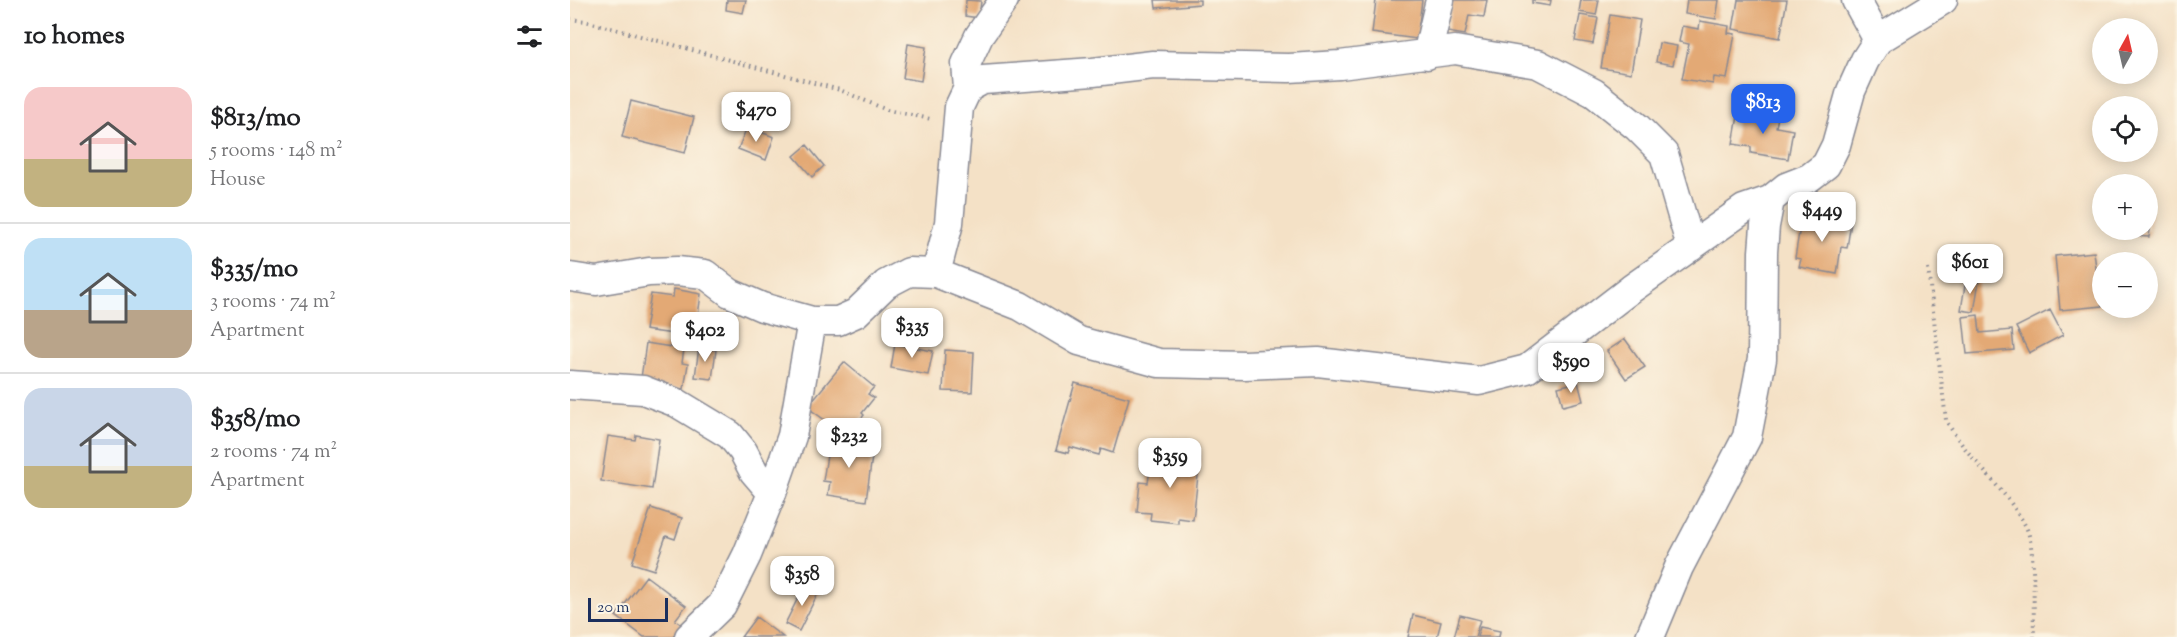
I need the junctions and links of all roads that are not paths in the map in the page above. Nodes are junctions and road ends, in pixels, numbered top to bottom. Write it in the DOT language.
graph roads {
  1 [pos="1004,0"];
  2 [pos="1440,0"];
  3 [pos="1856,0"];
  4 [pos="1943,0"];
  5 [pos="1878,40"];
  6 [pos="1427,55"];
  7 [pos="968,88"];
  8 [pos="1770,200"];
  9 [pos="1691,247"];
  10 [pos="936,273"];
  11 [pos="570,277"];
  12 [pos="812,321"];
  13 [pos="570,385"];
  14 [pos="772,493"];
  15 [pos="689,637"];
  16 [pos="1650,637"];
  1 -- 7 [label="street"];
  2 -- 6 [label="street"];
  3 -- 5 [label="street"];
  4 -- 5 [label="street"];
  5 -- 8 [label="street"];
  6 -- 7 [label="street"];
  6 -- 9 [label="street"];
  7 -- 10 [label="street"];
  8 -- 9 [label="street"];
  8 -- 16 [label="street"];
  9 -- 10 [label="street"];
  10 -- 12 [label="street"];
  11 -- 12 [label="street"];
  12 -- 14 [label="street"];
  13 -- 14 [label="street"];
  14 -- 15 [label="street"];
}
